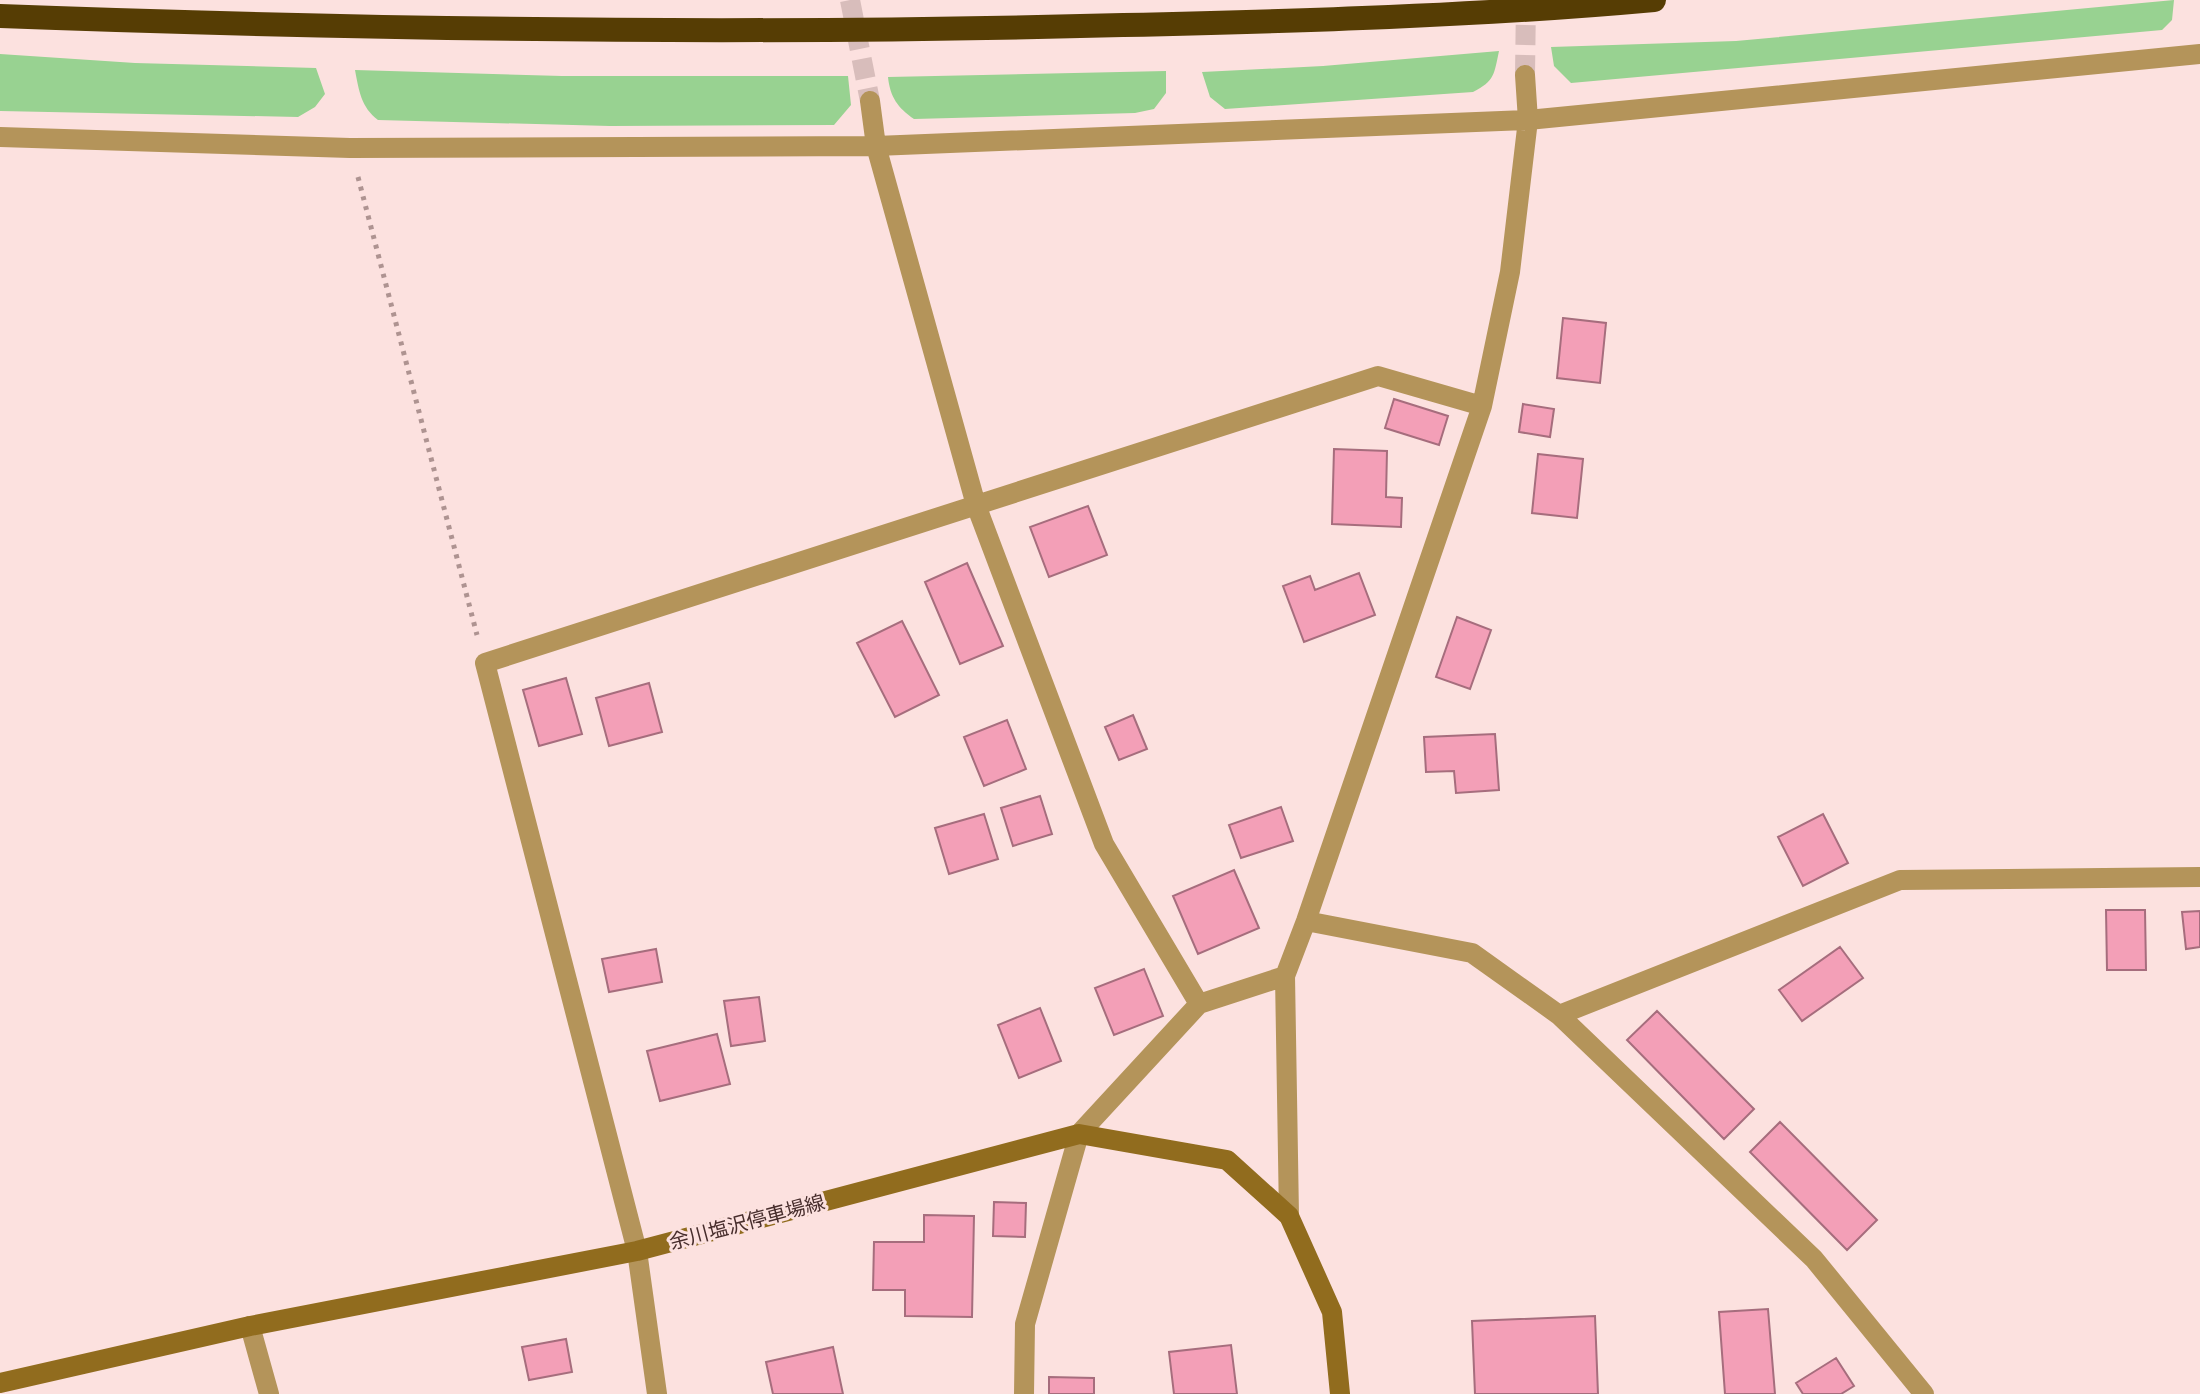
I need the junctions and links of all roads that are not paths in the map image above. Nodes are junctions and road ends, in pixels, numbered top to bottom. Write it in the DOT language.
graph roads {
  1 [pos="1654,0"];
  2 [pos="0,16"];
  3 [pos="2200,54"];
  4 [pos="1525,75"];
  5 [pos="870,101"];
  6 [pos="1528,120"];
  7 [pos="0,137"];
  8 [pos="876,146"];
  9 [pos="1482,406"];
  10 [pos="976,505"];
  11 [pos="2200,877"];
  12 [pos="1306,921"];
  13 [pos="1285,976"];
  14 [pos="1199,1004"];
  15 [pos="1559,1015"];
  16 [pos="1079,1134"];
  17 [pos="1289,1216"];
  18 [pos="637,1251"];
  19 [pos="250,1326"];
  20 [pos="0,1383"];
  21 [pos="269,1394"];
  22 [pos="657,1394"];
  23 [pos="1024,1394"];
  24 [pos="1340,1394"];
  25 [pos="1924,1394"];
  1 -- 2 [label="highway"];
  3 -- 6 [label="street"];
  4 -- 6 [label="street"];
  5 -- 8 [label="street"];
  6 -- 8 [label="street"];
  6 -- 9 [label="street"];
  7 -- 8 [label="street"];
  8 -- 10 [label="street"];
  9 -- 10 [label="street"];
  9 -- 12 [label="street"];
  10 -- 14 [label="street"];
  10 -- 18 [label="street"];
  11 -- 15 [label="street"];
  12 -- 13 [label="street"];
  12 -- 15 [label="street"];
  13 -- 14 [label="street"];
  13 -- 17 [label="street"];
  14 -- 16 [label="street"];
  15 -- 25 [label="street"];
  16 -- 17 [label="main road, 余川塩沢停車場線"];
  16 -- 18 [label="main road, 余川塩沢停車場線"];
  16 -- 23 [label="street"];
  17 -- 24 [label="main road, 余川塩沢停車場線"];
  18 -- 19 [label="main road, 余川塩沢停車場線"];
  18 -- 22 [label="street"];
  19 -- 20 [label="main road, 余川塩沢停車場線"];
  19 -- 21 [label="street"];
}
